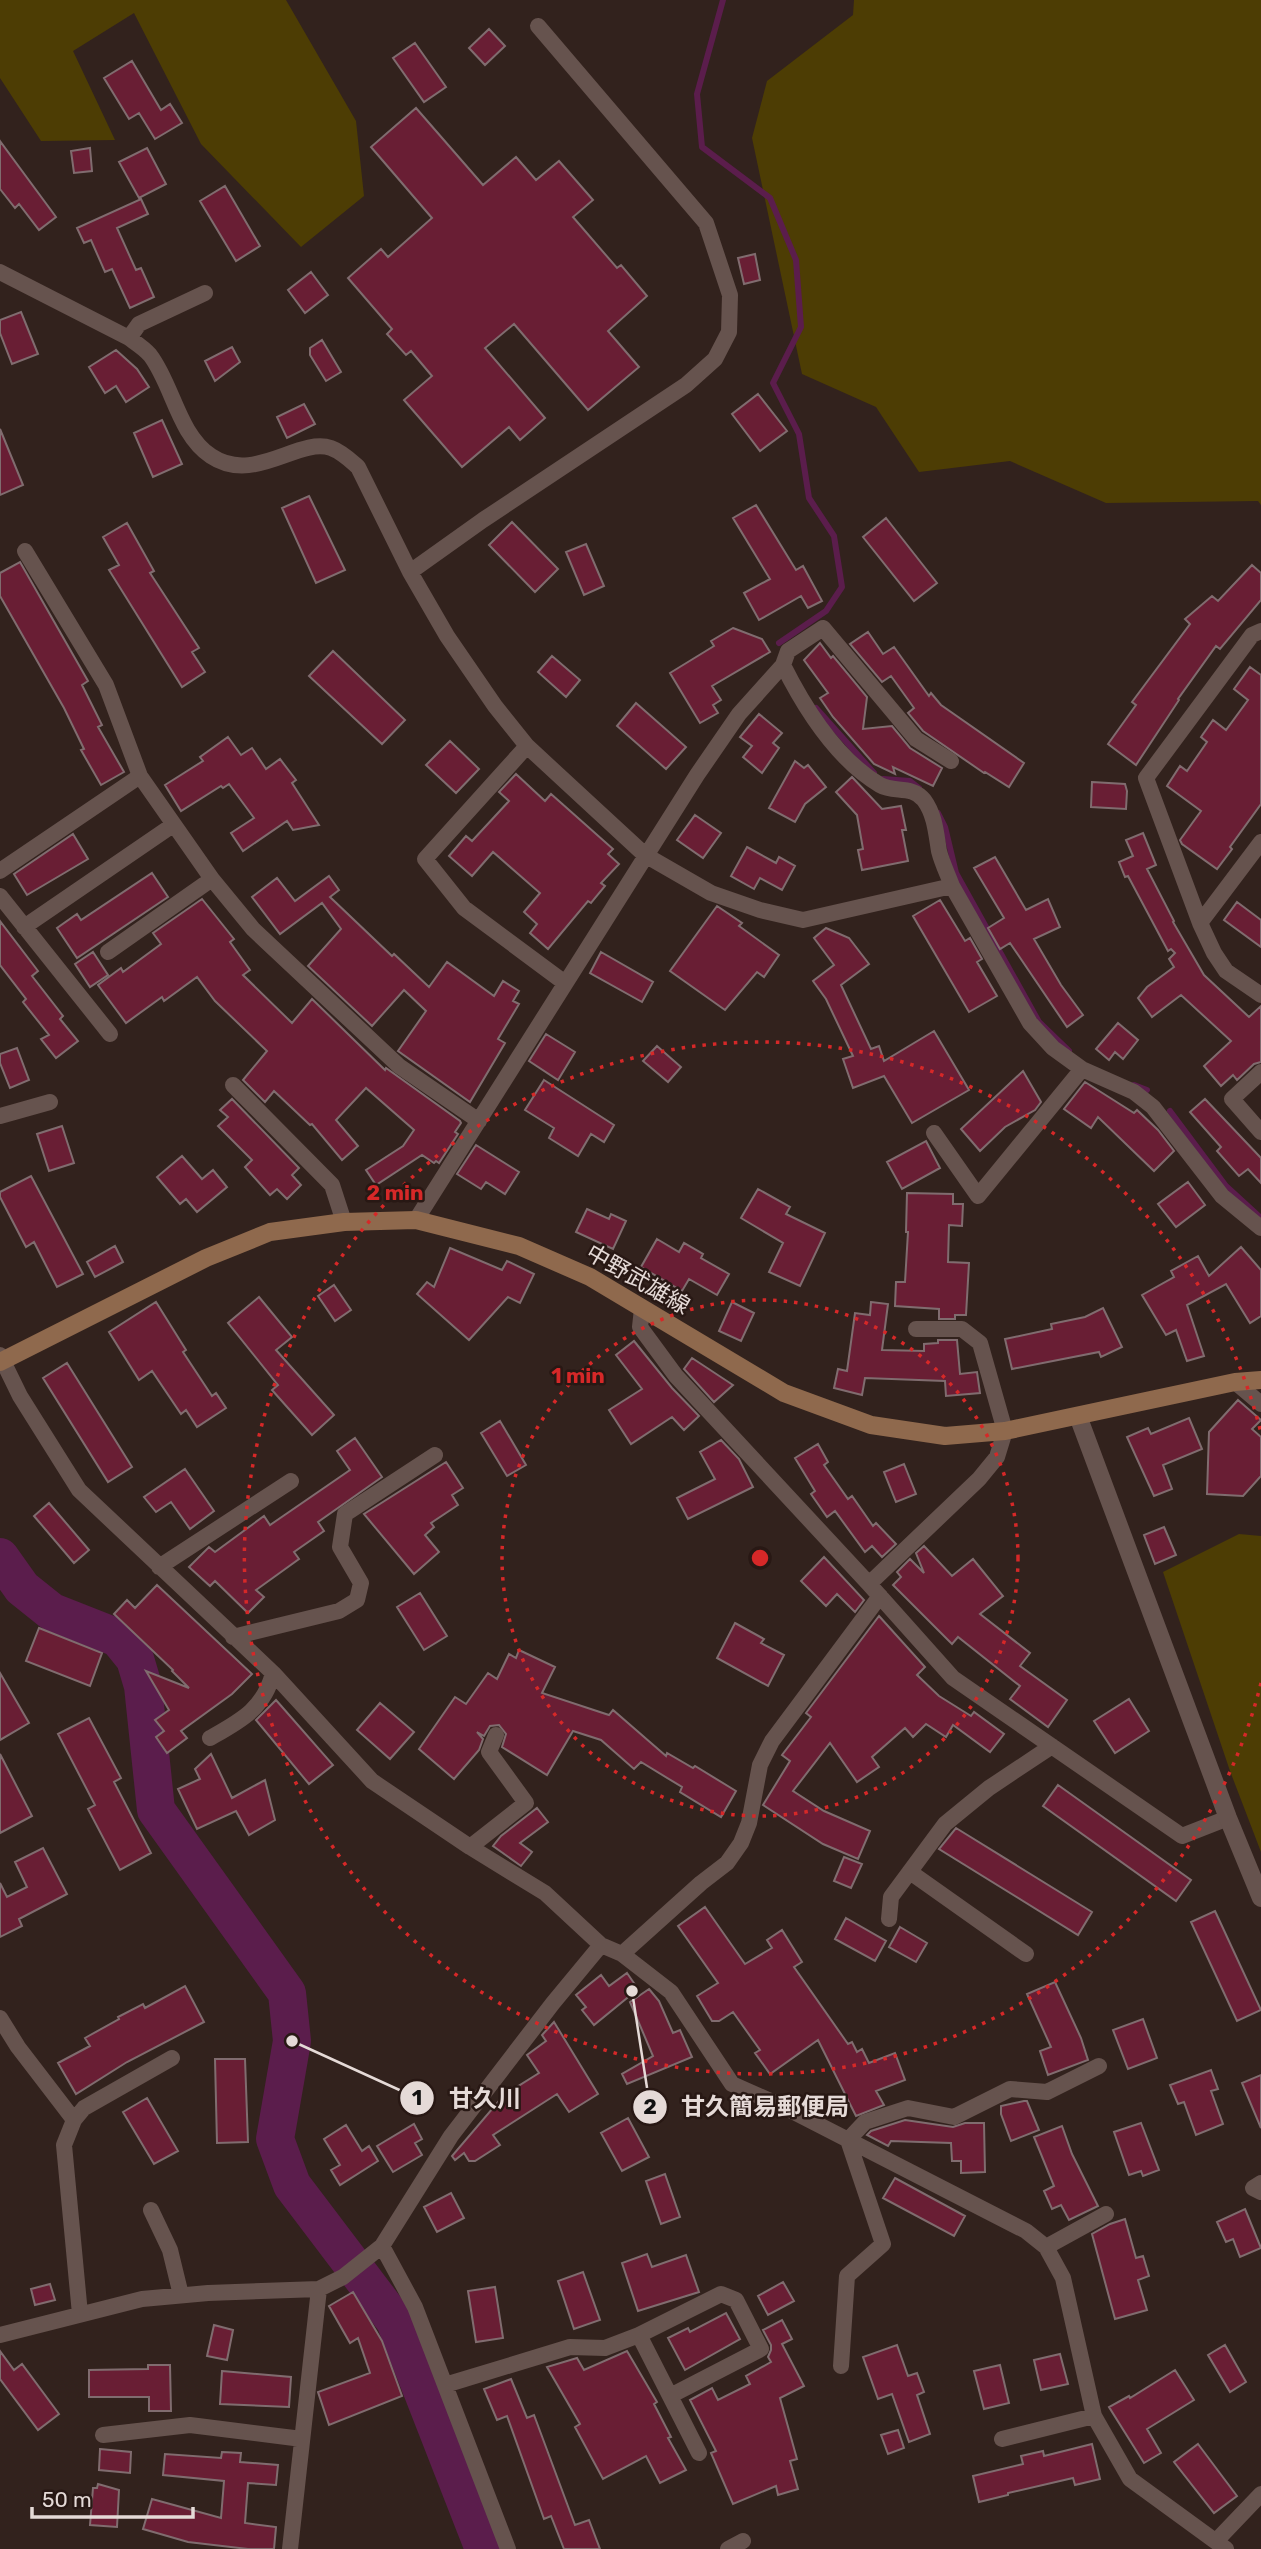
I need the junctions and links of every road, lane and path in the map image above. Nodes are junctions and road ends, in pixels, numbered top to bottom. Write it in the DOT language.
graph roads {
  1 [pos="538,26"];
  2 [pos="0,272"];
  3 [pos="205,293"];
  4 [pos="129,338"];
  5 [pos="25,551"];
  6 [pos="410,572"];
  7 [pos="1261,631"];
  8 [pos="783,665"];
  9 [pos="527,746"];
  10 [pos="951,761"];
  11 [pos="140,776"];
  12 [pos="173,825"];
  13 [pos="1261,842"];
  14 [pos="645,855"];
  15 [pos="0,871"];
  16 [pos="212,879"];
  17 [pos="953,886"];
  18 [pos="0,896"];
  19 [pos="1200,923"];
  20 [pos="24,927"];
  21 [pos="108,952"];
  22 [pos="565,983"];
  23 [pos="1261,995"];
  24 [pos="110,1034"];
  25 [pos="1082,1069"];
  26 [pos="1261,1072"];
  27 [pos="233,1085"];
  28 [pos="50,1102"];
  29 [pos="0,1116"];
  30 [pos="479,1121"];
  31 [pos="1261,1132"];
  32 [pos="934,1133"];
  33 [pos="416,1220"];
  34 [pos="344,1222"];
  35 [pos="1261,1228"];
  36 [pos="642,1308"];
  37 [pos="916,1329"];
  38 [pos="1,1359"];
  39 [pos="1261,1380"];
  40 [pos="1235,1382"];
  41 [pos="1261,1404"];
  42 [pos="1078,1416"];
  43 [pos="1005,1431"];
  44 [pos="435,1455"];
  45 [pos="290,1481"];
  46 [pos="159,1567"];
  47 [pos="874,1590"];
  48 [pos="233,1637"];
  49 [pos="273,1673"];
  50 [pos="496,1735"];
  51 [pos="210,1738"];
  52 [pos="1052,1746"];
  53 [pos="1228,1818"];
  54 [pos="470,1847"];
  55 [pos="909,1872"];
  56 [pos="1261,1898"];
  57 [pos="889,1919"];
  58 [pos="601,1945"];
  59 [pos="622,1954"];
  60 [pos="1026,1954"];
  61 [pos="0,2018"];
  62 [pos="172,2058"];
  63 [pos="1099,2066"];
  64 [pos="74,2120"];
  65 [pos="848,2140"];
  66 [pos="1261,2183"];
  67 [pos="1261,2192"];
  68 [pos="151,2210"];
  69 [pos="1106,2214"];
  70 [pos="382,2246"];
  71 [pos="1046,2247"];
  72 [pos="319,2288"];
  73 [pos="181,2295"];
  74 [pos="80,2315"];
  75 [pos="0,2334"];
  76 [pos="639,2335"];
  77 [pos="841,2366"];
  78 [pos="445,2385"];
  79 [pos="670,2396"];
  80 [pos="1094,2416"];
  81 [pos="103,2435"];
  82 [pos="302,2439"];
  83 [pos="1002,2439"];
  84 [pos="699,2452"];
  85 [pos="1261,2494"];
  86 [pos="743,2541"];
  87 [pos="1222,2544"];
  88 [pos="290,2549"];
  89 [pos="508,2549"];
  90 [pos="728,2549"];
  1 -- 6 [label="street"];
  2 -- 4 [label="street"];
  3 -- 4 [label="street"];
  4 -- 6 [label="street"];
  5 -- 11 [label="street"];
  6 -- 9 [label="street"];
  7 -- 19 [label="street"];
  8 -- 10 [label="street"];
  8 -- 14 [label="street"];
  8 -- 17 [label="street"];
  9 -- 14 [label="street"];
  9 -- 22 [label="street"];
  11 -- 12 [label="street"];
  11 -- 15 [label="street"];
  12 -- 16 [label="street"];
  12 -- 20 [label="street"];
  13 -- 19 [label="street"];
  14 -- 17 [label="street"];
  14 -- 22 [label="street"];
  16 -- 21 [label="street"];
  16 -- 30 [label="street"];
  17 -- 25 [label="street"];
  18 -- 20 [label="street"];
  19 -- 23 [label="street"];
  20 -- 24 [label="street"];
  22 -- 30 [label="street"];
  25 -- 32 [label="street"];
  25 -- 35 [label="street"];
  26 -- 31 [label="street"];
  27 -- 34 [label="street"];
  28 -- 29 [label="street"];
  30 -- 33 [label="street"];
  33 -- 34 [label="main road, 中野武雄線"];
  33 -- 36 [label="main road, 中野武雄線"];
  34 -- 38 [label="main road, 中野武雄線"];
  36 -- 43 [label="main road, 中野武雄線"];
  36 -- 47 [label="street"];
  37 -- 43 [label="street"];
  38 -- 46 [label="street"];
  39 -- 40 [label="main road, 中野武雄線"];
  40 -- 41 [label="street"];
  40 -- 42 [label="main road, 中野武雄線"];
  42 -- 43 [label="main road, 中野武雄線"];
  42 -- 53 [label="street"];
  43 -- 47 [label="street"];
  44 -- 48 [label="street"];
  45 -- 46 [label="street"];
  46 -- 48 [label="street"];
  47 -- 52 [label="street"];
  47 -- 59 [label="street"];
  48 -- 49 [label="street"];
  49 -- 51 [label="street"];
  49 -- 54 [label="street"];
  50 -- 54 [label="street"];
  52 -- 53 [label="street"];
  52 -- 55 [label="street"];
  53 -- 56 [label="street"];
  54 -- 58 [label="street"];
  55 -- 57 [label="street"];
  55 -- 60 [label="street"];
  58 -- 59 [label="street"];
  58 -- 70 [label="street"];
  59 -- 65 [label="street"];
  61 -- 64 [label="street"];
  62 -- 64 [label="street"];
  63 -- 65 [label="street"];
  64 -- 74 [label="street"];
  65 -- 71 [label="street"];
  65 -- 77 [label="street"];
  66 -- 67 [label="street"];
  68 -- 73 [label="street"];
  69 -- 71 [label="street"];
  70 -- 72 [label="street"];
  70 -- 78 [label="street"];
  71 -- 80 [label="street"];
  72 -- 73 [label="street"];
  72 -- 82 [label="street"];
  73 -- 74 [label="street"];
  74 -- 75 [label="street"];
  76 -- 78 [label="street"];
  76 -- 79 [label="street"];
  76 -- 79 [label="street"];
  78 -- 89 [label="street"];
  79 -- 84 [label="street"];
  80 -- 83 [label="street"];
  80 -- 87 [label="street"];
  81 -- 82 [label="street"];
  82 -- 88 [label="street"];
  85 -- 87 [label="street"];
  86 -- 90 [label="street"];
}
